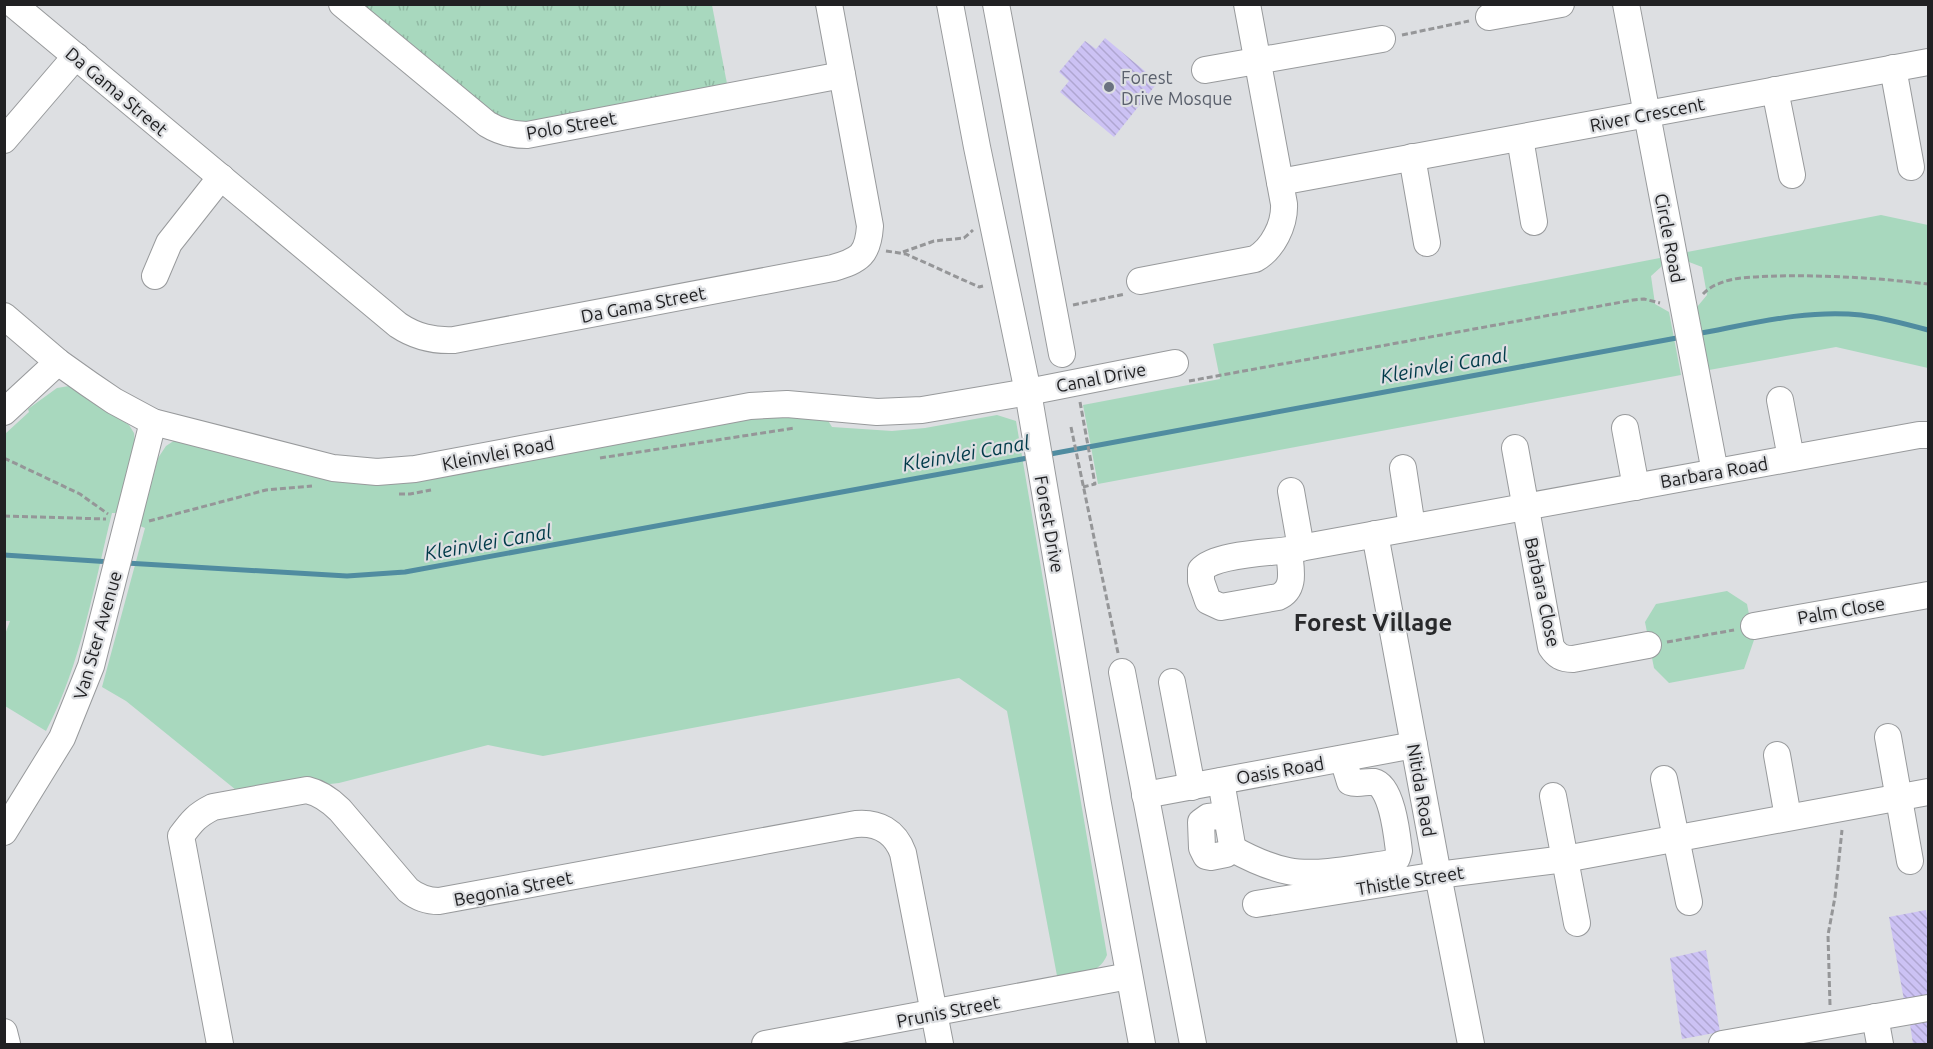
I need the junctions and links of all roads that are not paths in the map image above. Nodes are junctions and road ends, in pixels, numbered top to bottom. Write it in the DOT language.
graph roads {
  1 [pos="14,4"];
  2 [pos="342,4"];
  3 [pos="829,4"];
  4 [pos="950,4"];
  5 [pos="996,4"];
  6 [pos="1247,4"];
  7 [pos="1561,4"];
  8 [pos="1626,4"];
  9 [pos="1489,17"];
  10 [pos="1382,39"];
  11 [pos="76,56"];
  12 [pos="1257,62"];
  13 [pos="1929,62"];
  14 [pos="1893,68"];
  15 [pos="1205,70"];
  16 [pos="842,75"];
  17 [pos="1775,90"];
  18 [pos="1646,114"];
  19 [pos="1520,138"];
  20 [pos="4,140"];
  21 [pos="1412,157"];
  22 [pos="1911,167"];
  23 [pos="1792,175"];
  24 [pos="221,177"];
  25 [pos="1280,182"];
  26 [pos="1534,222"];
  27 [pos="1427,243"];
  28 [pos="155,276"];
  29 [pos="1140,281"];
  30 [pos="4,316"];
  31 [pos="1062,354"];
  32 [pos="58,362"];
  33 [pos="1178,373"];
  34 [pos="1028,392"];
  35 [pos="1780,400"];
  36 [pos="4,412"];
  37 [pos="153,422"];
  38 [pos="1625,428"];
  39 [pos="1929,435"];
  40 [pos="1515,448"];
  41 [pos="1791,458"];
  42 [pos="1403,468"];
  43 [pos="1715,472"];
  44 [pos="1636,486"];
  45 [pos="1291,491"];
  46 [pos="1526,507"];
  47 [pos="1412,527"];
  48 [pos="1375,534"];
  49 [pos="1929,595"];
  50 [pos="1754,626"];
  51 [pos="1648,645"];
  52 [pos="1122,672"];
  53 [pos="1172,682"];
  54 [pos="1888,737"];
  55 [pos="1414,745"];
  56 [pos="1777,755"];
  57 [pos="1343,759"];
  58 [pos="1664,778"];
  59 [pos="1221,781"];
  60 [pos="1192,787"];
  61 [pos="1929,792"];
  62 [pos="1145,795"];
  63 [pos="1553,796"];
  64 [pos="1899,797"];
  65 [pos="1788,818"];
  66 [pos="4,832"];
  67 [pos="1676,838"];
  68 [pos="1565,859"];
  69 [pos="1910,861"];
  70 [pos="1261,862"];
  71 [pos="1438,875"];
  72 [pos="1689,902"];
  73 [pos="1577,924"];
  74 [pos="1130,976"];
  75 [pos="1929,1008"];
  76 [pos="934,1014"];
  77 [pos="1875,1017"];
  78 [pos="4,1032"];
  79 [pos="7,1044"];
  80 [pos="220,1044"];
  81 [pos="765,1044"];
  82 [pos="940,1044"];
  83 [pos="1142,1044"];
  84 [pos="1193,1044"];
  85 [pos="1471,1044"];
  86 [pos="1722,1044"];
  87 [pos="1880,1044"];
  1 -- 11 [label="street, Da Gama Street"];
  2 -- 16 [label="street, Polo Street"];
  3 -- 16 [label="street"];
  4 -- 34 [label="street, Forest Drive"];
  5 -- 31 [label="street"];
  6 -- 12 [label="street"];
  7 -- 9 [label="street"];
  8 -- 18 [label="street, Circle Road"];
  10 -- 12 [label="street"];
  11 -- 20 [label="street"];
  11 -- 24 [label="street, Da Gama Street"];
  12 -- 15 [label="street"];
  12 -- 25 [label="street"];
  13 -- 14 [label="street, River Crescent"];
  14 -- 17 [label="street, River Crescent"];
  14 -- 22 [label="street"];
  16 -- 24 [label="street, Da Gama Street"];
  17 -- 18 [label="street, River Crescent"];
  17 -- 23 [label="street"];
  18 -- 19 [label="street, River Crescent"];
  18 -- 43 [label="street, Circle Road"];
  19 -- 21 [label="street, River Crescent"];
  19 -- 26 [label="street"];
  21 -- 25 [label="street, River Crescent"];
  21 -- 27 [label="street"];
  24 -- 28 [label="street"];
  25 -- 29 [label="street"];
  30 -- 32 [label="street, Kleinvlei Road"];
  32 -- 36 [label="street"];
  32 -- 37 [label="street, Kleinvlei Road"];
  33 -- 34 [label="street, Canal Drive"];
  34 -- 37 [label="street, Kleinvlei Road"];
  34 -- 74 [label="street, Forest Drive"];
  35 -- 41 [label="street, Barbara Road"];
  37 -- 66 [label="street, Van Ster Avenue"];
  38 -- 44 [label="street, Barbara Road"];
  39 -- 41 [label="street, Barbara Road"];
  40 -- 46 [label="street"];
  41 -- 43 [label="street, Barbara Road"];
  42 -- 47 [label="street"];
  43 -- 44 [label="street, Barbara Road"];
  44 -- 46 [label="street, Barbara Road"];
  45 -- 48 [label="street, Barbara Road"];
  46 -- 47 [label="street, Barbara Road"];
  46 -- 51 [label="street, Barbara Close"];
  47 -- 48 [label="street, Barbara Road"];
  48 -- 55 [label="street, Nitida Road"];
  49 -- 50 [label="street, Palm Close"];
  52 -- 62 [label="street"];
  53 -- 60 [label="street"];
  54 -- 64 [label="street"];
  55 -- 57 [label="street, Oasis Road"];
  55 -- 71 [label="street, Nitida Road"];
  56 -- 65 [label="street"];
  57 -- 59 [label="street, Oasis Road"];
  57 -- 70 [label="street"];
  58 -- 67 [label="street"];
  59 -- 60 [label="street, Oasis Road"];
  59 -- 70 [label="street"];
  60 -- 62 [label="street, Oasis Road"];
  61 -- 64 [label="street, Thistle Street"];
  62 -- 84 [label="street"];
  63 -- 68 [label="street"];
  64 -- 65 [label="street, Thistle Street"];
  64 -- 69 [label="street"];
  65 -- 67 [label="street, Thistle Street"];
  67 -- 68 [label="street, Thistle Street"];
  67 -- 72 [label="street"];
  68 -- 71 [label="street, Thistle Street"];
  68 -- 73 [label="street"];
  70 -- 71 [label="street, Thistle Street"];
  71 -- 85 [label="street, Nitida Road"];
  74 -- 76 [label="street, Prunis Street"];
  74 -- 83 [label="street, Forest Drive"];
  75 -- 77 [label="street"];
  76 -- 80 [label="street, Begonia Street"];
  76 -- 81 [label="street, Prunis Street"];
  76 -- 82 [label="street, Begonia Street"];
  77 -- 86 [label="street"];
  77 -- 87 [label="street"];
  78 -- 79 [label="street"];
}
